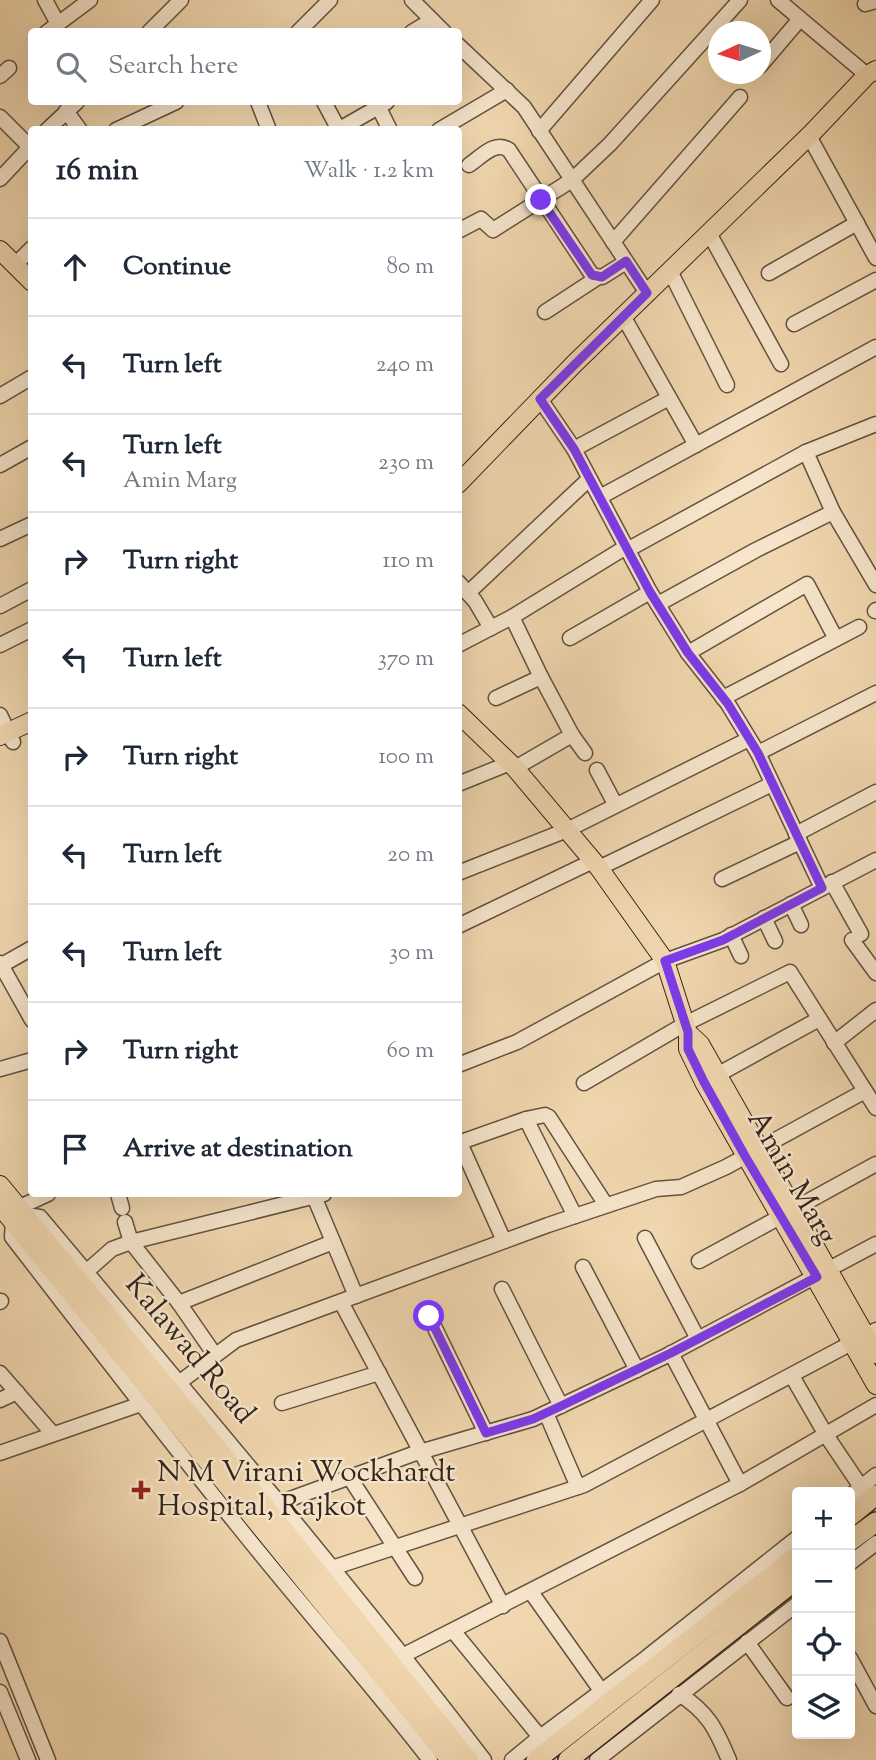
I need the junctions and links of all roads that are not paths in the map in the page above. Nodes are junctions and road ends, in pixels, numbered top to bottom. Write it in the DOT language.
graph roads {
  1 [pos="45,0"];
  2 [pos="90,0"];
  3 [pos="181,0"];
  4 [pos="330,0"];
  5 [pos="412,0"];
  6 [pos="652,0"];
  7 [pos="740,0"];
  8 [pos="778,0"];
  9 [pos="800,19"];
  10 [pos="432,20"];
  11 [pos="52,27"];
  12 [pos="153,28"];
  13 [pos="302,28"];
  14 [pos="419,28"];
  15 [pos="440,28"];
  16 [pos="771,54"];
  17 [pos="465,60"];
  18 [pos="871,73"];
  19 [pos="507,90"];
  20 [pos="740,97"];
  21 [pos="170,105"];
  22 [pos="259,105"];
  23 [pos="326,105"];
  24 [pos="377,105"];
  25 [pos="381,105"];
  26 [pos="71,106"];
  27 [pos="0,117"];
  28 [pos="51,126"];
  29 [pos="78,126"];
  30 [pos="125,126"];
  31 [pos="267,126"];
  32 [pos="337,126"];
  33 [pos="344,126"];
  34 [pos="389,126"];
  35 [pos="446,126"];
  36 [pos="539,131"];
  37 [pos="809,136"];
  38 [pos="28,144"];
  39 [pos="28,150"];
  40 [pos="469,165"];
  41 [pos="0,179"];
  42 [pos="572,180"];
  43 [pos="541,200"];
  44 [pos="876,227"];
  45 [pos="859,228"];
  46 [pos="462,229"];
  47 [pos="709,233"];
  48 [pos="613,242"];
  49 [pos="0,250"];
  50 [pos="28,252"];
  51 [pos="876,258"];
  52 [pos="626,261"];
  53 [pos="15,265"];
  54 [pos="670,271"];
  55 [pos="769,273"];
  56 [pos="28,278"];
  57 [pos="597,278"];
  58 [pos="876,280"];
  59 [pos="647,293"];
  60 [pos="545,312"];
  61 [pos="623,316"];
  62 [pos="794,324"];
  63 [pos="876,347"];
  64 [pos="781,364"];
  65 [pos="28,382"];
  66 [pos="727,385"];
  67 [pos="0,396"];
  68 [pos="669,397"];
  69 [pos="540,399"];
  70 [pos="876,424"];
  71 [pos="696,445"];
  72 [pos="28,449"];
  73 [pos="574,449"];
  74 [pos="806,452"];
  75 [pos="0,465"];
  76 [pos="589,479"];
  77 [pos="462,480"];
  78 [pos="600,497"];
  79 [pos="833,512"];
  80 [pos="28,526"];
  81 [pos="0,539"];
  82 [pos="626,549"];
  83 [pos="876,585"];
  84 [pos="463,588"];
  85 [pos="28,591"];
  86 [pos="654,598"];
  87 [pos="0,606"];
  88 [pos="512,617"];
  89 [pos="859,627"];
  90 [pos="491,628"];
  91 [pos="28,631"];
  92 [pos="570,638"];
  93 [pos="836,639"];
  94 [pos="462,643"];
  95 [pos="0,645"];
  96 [pos="688,653"];
  97 [pos="541,677"];
  98 [pos="876,693"];
  99 [pos="496,698"];
  100 [pos="723,698"];
  101 [pos="0,715"];
  102 [pos="462,717"];
  103 [pos="28,724"];
  104 [pos="28,734"];
  105 [pos="572,734"];
  106 [pos="749,739"];
  107 [pos="5,740"];
  108 [pos="585,753"];
  109 [pos="758,753"];
  110 [pos="513,766"];
  111 [pos="597,770"];
  112 [pos="462,783"];
  113 [pos="772,784"];
  114 [pos="876,792"];
  115 [pos="615,804"];
  116 [pos="567,830"];
  117 [pos="798,838"];
  118 [pos="876,860"];
  119 [pos="596,864"];
  120 [pos="462,871"];
  121 [pos="722,879"];
  122 [pos="827,885"];
  123 [pos="792,906"];
  124 [pos="771,916"];
  125 [pos="462,924"];
  126 [pos="801,925"];
  127 [pos="732,937"];
  128 [pos="775,941"];
  129 [pos="28,950"];
  130 [pos="741,956"];
  131 [pos="665,961"];
  132 [pos="1,964"];
  133 [pos="876,973"];
  134 [pos="27,1001"];
  135 [pos="876,1010"];
  136 [pos="820,1019"];
  137 [pos="686,1028"];
  138 [pos="835,1043"];
  139 [pos="28,1061"];
  140 [pos="462,1063"];
  141 [pos="0,1069"];
  142 [pos="717,1075"];
  143 [pos="584,1083"];
  144 [pos="872,1098"];
  145 [pos="526,1119"];
  146 [pos="462,1142"];
  147 [pos="462,1150"];
  148 [pos="752,1152"];
  149 [pos="876,1164"];
  150 [pos="0,1185"];
  151 [pos="44,1197"];
  152 [pos="119,1197"];
  153 [pos="309,1197"];
  154 [pos="318,1197"];
  155 [pos="607,1205"];
  156 [pos="787,1213"];
  157 [pos="575,1216"];
  158 [pos="16,1218"];
  159 [pos="645,1238"];
  160 [pos="504,1241"];
  161 [pos="131,1242"];
  162 [pos="333,1242"];
  163 [pos="876,1244"];
  164 [pos="699,1261"];
  165 [pos="583,1267"];
  166 [pos="86,1272"];
  167 [pos="822,1274"];
  168 [pos="502,1289"];
  169 [pos="356,1297"];
  170 [pos="341,1302"];
  171 [pos="179,1303"];
  172 [pos="429,1316"];
  173 [pos="864,1336"];
  174 [pos="698,1339"];
  175 [pos="671,1353"];
  176 [pos="876,1354"];
  177 [pos="215,1355"];
  178 [pos="637,1370"];
  179 [pos="0,1373"];
  180 [pos="379,1373"];
  181 [pos="792,1376"];
  182 [pos="180,1382"];
  183 [pos="876,1385"];
  184 [pos="17,1392"];
  185 [pos="0,1400"];
  186 [pos="282,1403"];
  187 [pos="141,1404"];
  188 [pos="876,1405"];
  189 [pos="561,1406"];
  190 [pos="546,1413"];
  191 [pos="706,1420"];
  192 [pos="486,1433"];
  193 [pos="53,1434"];
  194 [pos="826,1434"];
  195 [pos="420,1452"];
  196 [pos="0,1453"];
  197 [pos="876,1475"];
  198 [pos="350,1478"];
  199 [pos="740,1484"];
  200 [pos="578,1488"];
  201 [pos="864,1495"];
  202 [pos="279,1503"];
  203 [pos="876,1522"];
  204 [pos="459,1528"];
  205 [pos="855,1537"];
  206 [pos="792,1542"];
  207 [pos="872,1545"];
  208 [pos="395,1549"];
  209 [pos="855,1559"];
  210 [pos="792,1560"];
  211 [pos="876,1563"];
  212 [pos="332,1568"];
  213 [pos="415,1578"];
  214 [pos="792,1583"];
  215 [pos="531,1592"];
  216 [pos="503,1606"];
  217 [pos="792,1608"];
  218 [pos="454,1632"];
  219 [pos="0,1641"];
  220 [pos="747,1642"];
  221 [pos="404,1655"];
  222 [pos="855,1667"];
  223 [pos="602,1692"];
  224 [pos="0,1694"];
  225 [pos="679,1694"];
  226 [pos="787,1698"];
  227 [pos="876,1706"];
  228 [pos="540,1737"];
  229 [pos="25,1759"];
  230 [pos="48,1760"];
  231 [pos="430,1760"];
  232 [pos="450,1760"];
  233 [pos="469,1760"];
  234 [pos="484,1760"];
  235 [pos="512,1760"];
  236 [pos="536,1760"];
  237 [pos="568,1760"];
  238 [pos="597,1760"];
  239 [pos="729,1760"];
  1 -- 11 [label="street"];
  2 -- 11 [label="street"];
  3 -- 12 [label="street"];
  4 -- 13 [label="street"];
  5 -- 10 [label="street"];
  6 -- 36 [label="street"];
  7 -- 42 [label="street"];
  8 -- 9 [label="street"];
  9 -- 16 [label="street"];
  9 -- 18 [label="street"];
  10 -- 14 [label="street"];
  10 -- 15 [label="street"];
  17 -- 19 [label="street"];
  18 -- 37 [label="main road"];
  19 -- 35 [label="street"];
  19 -- 36 [label="street"];
  20 -- 48 [label="street"];
  21 -- 30 [label="street"];
  22 -- 31 [label="street"];
  23 -- 32 [label="street"];
  24 -- 33 [label="street"];
  25 -- 34 [label="street"];
  26 -- 28 [label="street"];
  26 -- 29 [label="street"];
  27 -- 38 [label="street"];
  36 -- 42 [label="street"];
  37 -- 45 [label="street"];
  37 -- 47 [label="main road"];
  39 -- 41 [label="street"];
  40 -- 43 [label="street"];
  42 -- 43 [label="street"];
  42 -- 48 [label="street"];
  43 -- 46 [label="street"];
  43 -- 57 [label="street"];
  44 -- 45 [label="street"];
  45 -- 51 [label="street"];
  45 -- 55 [label="street"];
  47 -- 54 [label="main road"];
  47 -- 64 [label="street"];
  48 -- 52 [label="street"];
  49 -- 53 [label="main road"];
  50 -- 53 [label="street"];
  52 -- 57 [label="street"];
  52 -- 59 [label="street"];
  53 -- 56 [label="main road"];
  54 -- 59 [label="main road"];
  54 -- 66 [label="street"];
  57 -- 60 [label="street"];
  58 -- 62 [label="street"];
  59 -- 61 [label="main road"];
  61 -- 68 [label="street"];
  61 -- 69 [label="main road"];
  63 -- 71 [label="street"];
  65 -- 67 [label="street"];
  68 -- 71 [label="street"];
  68 -- 73 [label="street"];
  69 -- 73 [label="street"];
  69 -- 77 [label="main road"];
  70 -- 74 [label="street"];
  71 -- 78 [label="street"];
  72 -- 75 [label="street"];
  73 -- 76 [label="street"];
  74 -- 79 [label="street"];
  74 -- 82 [label="street"];
  76 -- 78 [label="street"];
  76 -- 84 [label="street"];
  78 -- 82 [label="street"];
  79 -- 83 [label="street"];
  79 -- 86 [label="street"];
  80 -- 81 [label="street"];
  82 -- 86 [label="street"];
  82 -- 88 [label="street"];
  84 -- 90 [label="street"];
  85 -- 87 [label="street"];
  86 -- 92 [label="street"];
  86 -- 96 [label="street"];
  88 -- 90 [label="street"];
  88 -- 97 [label="street"];
  89 -- 93 [label="street"];
  90 -- 94 [label="street"];
  91 -- 95 [label="street"];
  93 -- 96 [label="street"];
  93 -- 100 [label="street"];
  96 -- 100 [label="street"];
  97 -- 99 [label="street"];
  97 -- 105 [label="street"];
  98 -- 109 [label="street"];
  100 -- 106 [label="street"];
  101 -- 107 [label="street"];
  102 -- 110 [label="main road, Amin Marg"];
  103 -- 107 [label="main road"];
  104 -- 107 [label="main road"];
  105 -- 108 [label="street"];
  105 -- 110 [label="street"];
  106 -- 109 [label="street"];
  106 -- 115 [label="street"];
  109 -- 113 [label="street"];
  110 -- 112 [label="street"];
  110 -- 116 [label="main road, Amin Marg"];
  111 -- 115 [label="street"];
  113 -- 117 [label="street"];
  113 -- 119 [label="street"];
  114 -- 117 [label="street"];
  115 -- 116 [label="street"];
  116 -- 119 [label="main road, Amin Marg"];
  116 -- 120 [label="street"];
  117 -- 121 [label="street"];
  117 -- 122 [label="street"];
  118 -- 122 [label="street"];
  119 -- 125 [label="street"];
  119 -- 131 [label="main road, Amin Marg"];
  122 -- 123 [label="street"];
  122 -- 133 [label="street"];
  123 -- 124 [label="street"];
  123 -- 126 [label="street"];
  124 -- 127 [label="street"];
  124 -- 128 [label="street"];
  127 -- 130 [label="street"];
  127 -- 131 [label="street"];
  129 -- 132 [label="street"];
  131 -- 137 [label="main road, Amin Marg"];
  131 -- 140 [label="street"];
  132 -- 134 [label="street"];
  135 -- 138 [label="street"];
  136 -- 137 [label="street"];
  136 -- 138 [label="street"];
  136 -- 142 [label="street"];
  137 -- 142 [label="main road, Amin Marg"];
  137 -- 143 [label="street"];
  137 -- 148 [label="main road, Amin Marg"];
  138 -- 144 [label="street"];
  139 -- 141 [label="street"];
  142 -- 148 [label="main road, Amin Marg"];
  144 -- 148 [label="street"];
  145 -- 146 [label="street"];
  145 -- 155 [label="street"];
  145 -- 157 [label="street"];
  147 -- 160 [label="street"];
  148 -- 155 [label="street"];
  148 -- 156 [label="main road, Amin Marg"];
  149 -- 156 [label="street"];
  150 -- 158 [label="main road, Kalawad Road"];
  151 -- 158 [label="street"];
  152 -- 161 [label="street"];
  153 -- 161 [label="street"];
  154 -- 162 [label="street"];
  155 -- 157 [label="street"];
  156 -- 164 [label="street"];
  156 -- 167 [label="main road, Amin Marg"];
  157 -- 160 [label="street"];
  158 -- 166 [label="street, Kalawad Road"];
  158 -- 187 [label="street, Kalawad Road"];
  158 -- 232 [label="main road"];
  158 -- 233 [label="main road"];
  159 -- 174 [label="street"];
  160 -- 169 [label="street"];
  161 -- 166 [label="street"];
  161 -- 171 [label="street"];
  162 -- 169 [label="street"];
  162 -- 171 [label="street"];
  163 -- 167 [label="street"];
  165 -- 178 [label="street"];
  166 -- 182 [label="street, Kalawad Road"];
  167 -- 173 [label="main road, Amin Marg"];
  167 -- 174 [label="street"];
  168 -- 189 [label="street"];
  169 -- 170 [label="street"];
  170 -- 177 [label="street"];
  170 -- 180 [label="street"];
  171 -- 177 [label="street"];
  172 -- 192 [label="street"];
  173 -- 176 [label="main road, Amin Marg"];
  173 -- 181 [label="street"];
  173 -- 183 [label="main road, Amin Marg"];
  174 -- 175 [label="street"];
  175 -- 178 [label="street"];
  175 -- 191 [label="street"];
  177 -- 182 [label="street"];
  178 -- 189 [label="street"];
  179 -- 184 [label="street"];
  180 -- 186 [label="street"];
  180 -- 195 [label="street"];
  181 -- 191 [label="street"];
  181 -- 194 [label="street"];
  182 -- 202 [label="street, Kalawad Road"];
  184 -- 185 [label="street"];
  184 -- 193 [label="street"];
  187 -- 193 [label="street"];
  187 -- 231 [label="street, Kalawad Road"];
  188 -- 194 [label="street"];
  189 -- 190 [label="street"];
  190 -- 192 [label="street"];
  190 -- 200 [label="street"];
  191 -- 199 [label="street"];
  191 -- 200 [label="street"];
  192 -- 195 [label="street"];
  193 -- 196 [label="street"];
  194 -- 199 [label="street"];
  194 -- 201 [label="street"];
  195 -- 198 [label="street"];
  195 -- 204 [label="street"];
  197 -- 201 [label="street"];
  198 -- 202 [label="street"];
  198 -- 208 [label="street"];
  199 -- 215 [label="street"];
  200 -- 204 [label="street"];
  202 -- 212 [label="street, Kalawad Road"];
  203 -- 205 [label="highway"];
  204 -- 208 [label="street"];
  204 -- 216 [label="street"];
  206 -- 223 [label="street"];
  207 -- 209 [label="street"];
  207 -- 211 [label="street"];
  208 -- 212 [label="street"];
  208 -- 213 [label="street"];
  210 -- 236 [label="highway"];
  212 -- 221 [label="street, Kalawad Road"];
  214 -- 237 [label="highway"];
  215 -- 216 [label="street"];
  215 -- 223 [label="street"];
  216 -- 218 [label="street"];
  217 -- 220 [label="street"];
  218 -- 221 [label="street"];
  218 -- 228 [label="street"];
  219 -- 230 [label="street"];
  220 -- 225 [label="street"];
  220 -- 226 [label="street"];
  221 -- 234 [label="street, Kalawad Road"];
  222 -- 227 [label="street"];
  223 -- 228 [label="street"];
  224 -- 229 [label="street"];
  225 -- 238 [label="street"];
  225 -- 239 [label="street"];
  228 -- 235 [label="street"];
}
